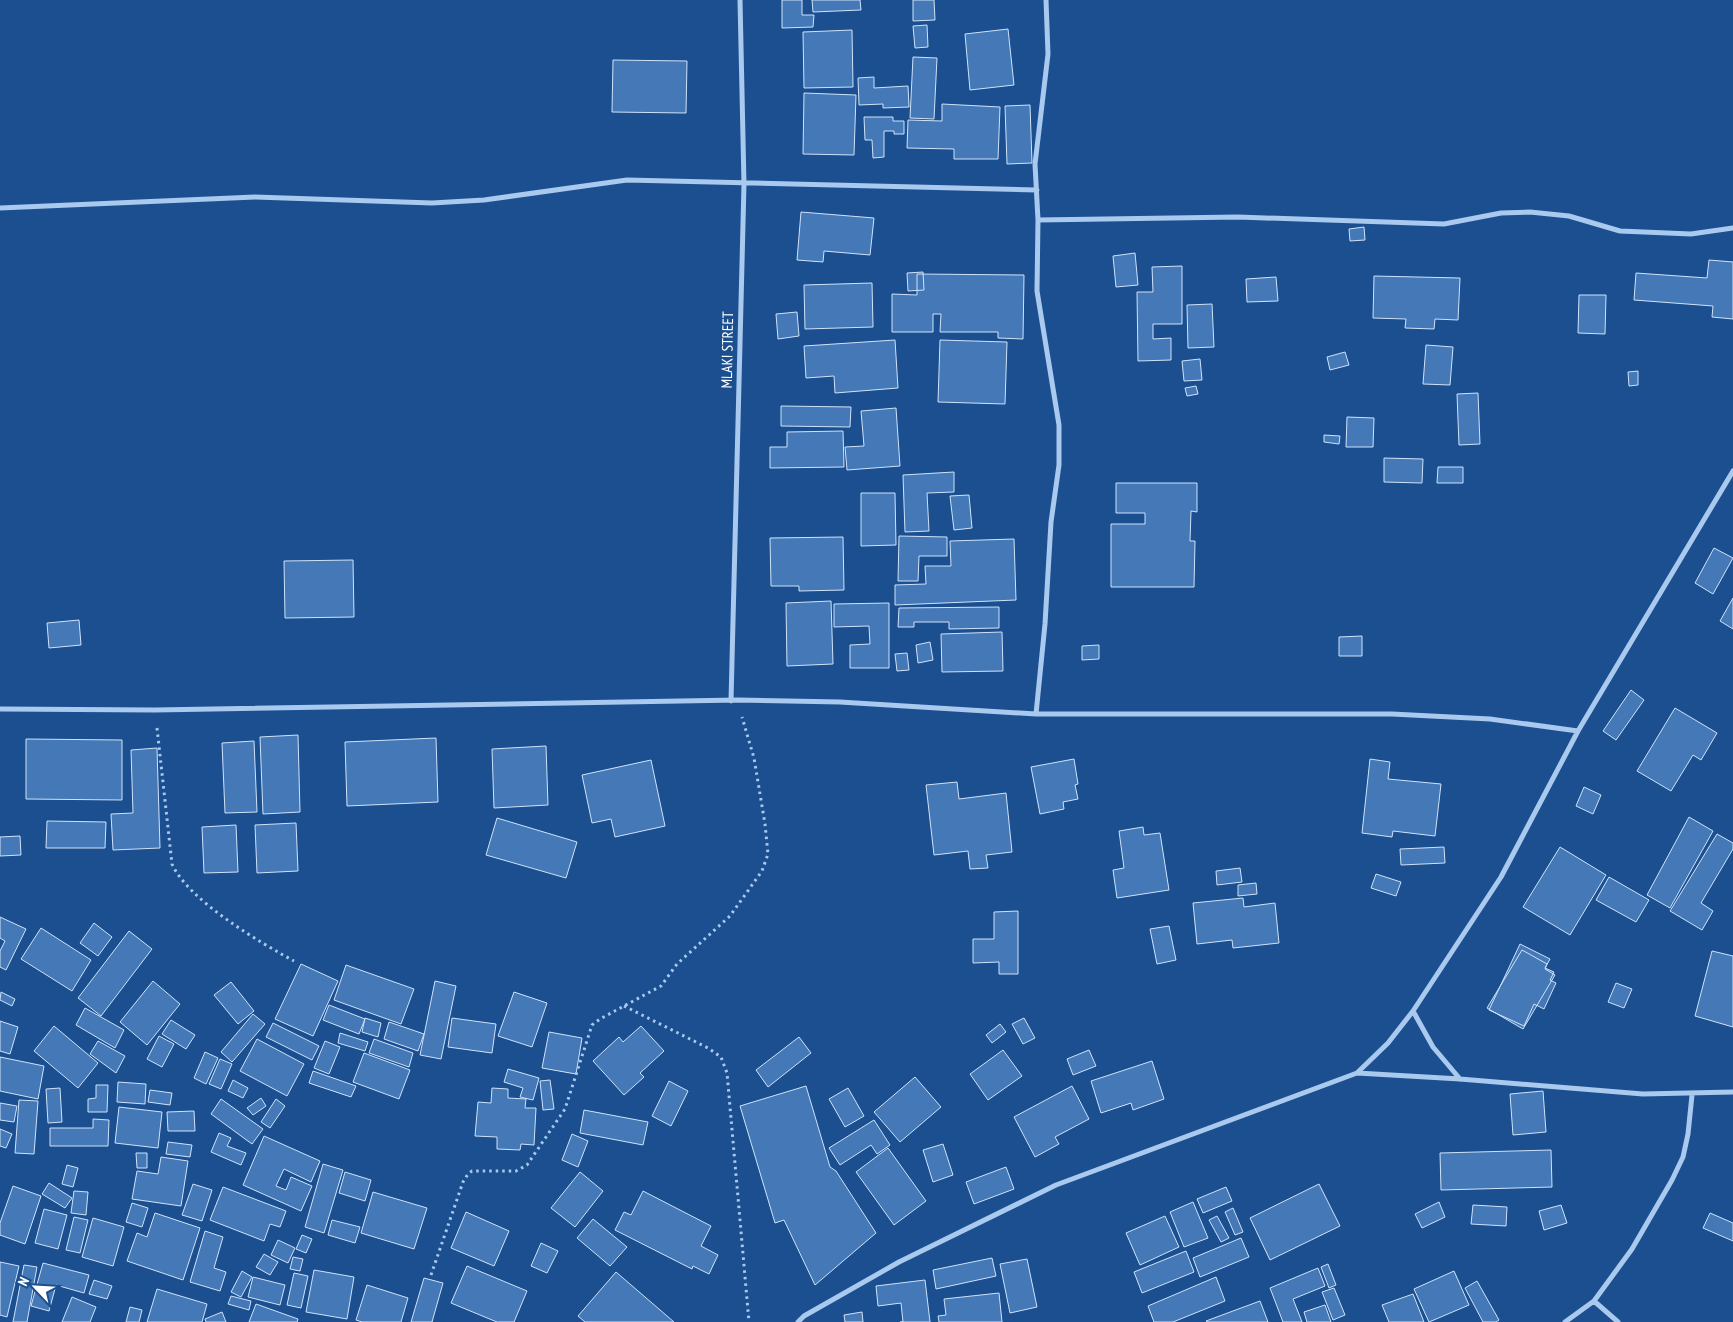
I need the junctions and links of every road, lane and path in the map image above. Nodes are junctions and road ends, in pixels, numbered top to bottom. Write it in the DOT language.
graph roads {
  1 [pos="740,0"];
  2 [pos="1046,0"];
  3 [pos="744,184"];
  4 [pos="1036,190"];
  5 [pos="0,208"];
  6 [pos="1038,220"];
  7 [pos="1733,228"];
  8 [pos="1733,471"];
  9 [pos="738,700"];
  10 [pos="731,701"];
  11 [pos="0,709"];
  12 [pos="155,710"];
  13 [pos="1036,714"];
  14 [pos="1578,731"];
  15 [pos="294,961"];
  16 [pos="624,1006"];
  17 [pos="1413,1012"];
  18 [pos="1357,1073"];
  19 [pos="1460,1079"];
  20 [pos="1733,1092"];
  21 [pos="1692,1094"];
  22 [pos="431,1275"];
  23 [pos="1594,1300"];
  24 [pos="749,1322"];
  25 [pos="798,1322"];
  26 [pos="1565,1322"];
  27 [pos="1618,1322"];
  1 -- 3 [label="street, MLAKI STREET"];
  2 -- 4 [label="street"];
  3 -- 4 [label="street"];
  3 -- 5 [label="street"];
  3 -- 10 [label="street, MLAKI STREET"];
  4 -- 6 [label="street"];
  6 -- 7 [label="street"];
  6 -- 13 [label="street"];
  8 -- 14 [label="street"];
  9 -- 10 [label="street"];
  9 -- 13 [label="street"];
  9 -- 16 [label="path"];
  10 -- 12 [label="street"];
  11 -- 12 [label="street"];
  12 -- 15 [label="path"];
  13 -- 14 [label="street"];
  14 -- 17 [label="street"];
  16 -- 22 [label="path"];
  16 -- 24 [label="path"];
  17 -- 18 [label="street"];
  17 -- 19 [label="street"];
  18 -- 19 [label="street"];
  18 -- 25 [label="street"];
  19 -- 21 [label="street"];
  20 -- 21 [label="street"];
  21 -- 23 [label="street"];
  23 -- 26 [label="street"];
  23 -- 27 [label="street"];
}
